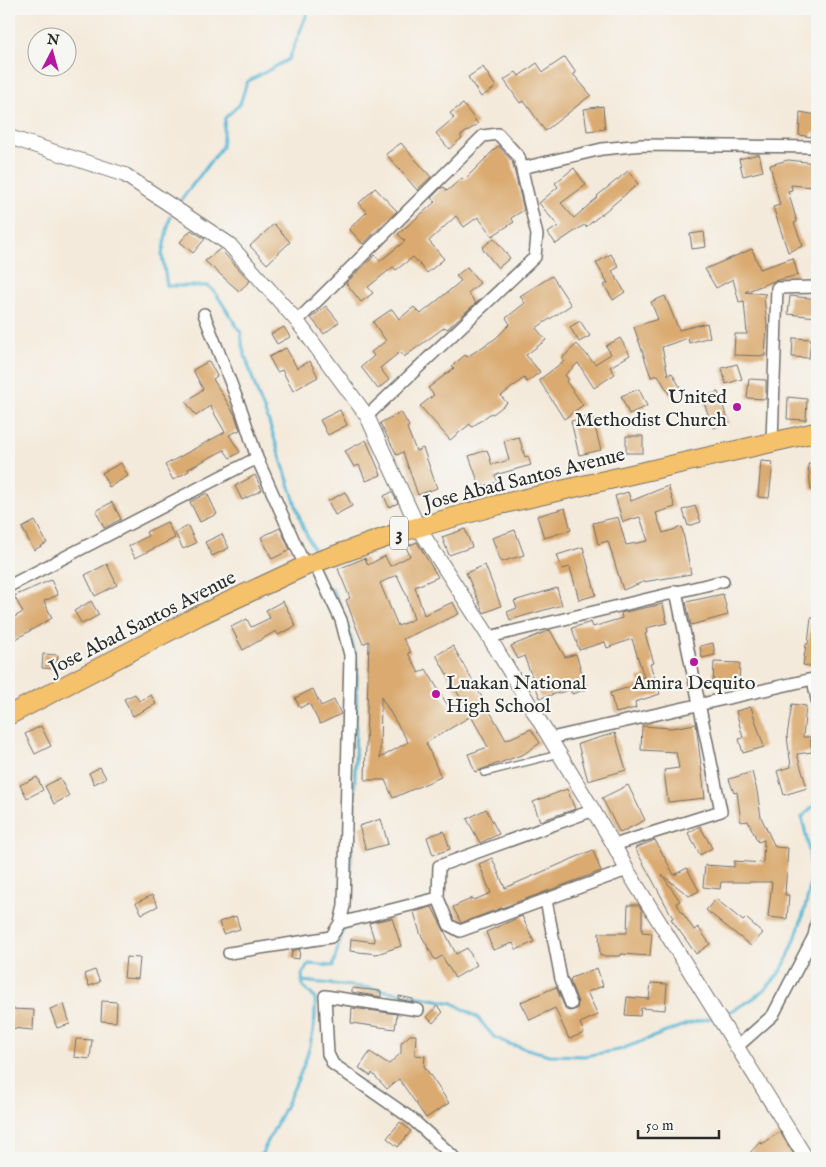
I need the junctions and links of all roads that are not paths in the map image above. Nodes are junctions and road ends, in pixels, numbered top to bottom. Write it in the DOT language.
graph roads {
  1 [pos="9,137"];
  2 [pos="817,146"];
  3 [pos="522,168"];
  4 [pos="817,287"];
  5 [pos="204,314"];
  6 [pos="296,322"];
  7 [pos="367,416"];
  8 [pos="817,432"];
  9 [pos="772,442"];
  10 [pos="256,458"];
  11 [pos="418,527"];
  12 [pos="310,565"];
  13 [pos="723,581"];
  14 [pos="9,586"];
  15 [pos="676,591"];
  16 [pos="489,637"];
  17 [pos="815,679"];
  18 [pos="817,700"];
  19 [pos="700,706"];
  20 [pos="9,715"];
  21 [pos="551,738"];
  22 [pos="560,753"];
  23 [pos="484,773"];
  24 [pos="594,810"];
  25 [pos="614,845"];
  26 [pos="627,870"];
  27 [pos="438,898"];
  28 [pos="546,900"];
  29 [pos="817,921"];
  30 [pos="340,923"];
  31 [pos="229,953"];
  32 [pos="571,1004"];
  33 [pos="418,1010"];
  34 [pos="737,1047"];
  35 [pos="455,1158"];
  36 [pos="806,1158"];
  1 -- 6 [label="street"];
  2 -- 3 [label="street"];
  3 -- 6 [label="street"];
  3 -- 7 [label="street"];
  4 -- 9 [label="street"];
  5 -- 10 [label="street"];
  6 -- 7 [label="street"];
  7 -- 11 [label="street"];
  8 -- 9 [label="highway, Jose Abad Santos Avenue / 3"];
  9 -- 11 [label="highway, Jose Abad Santos Avenue / 3"];
  10 -- 12 [label="street"];
  10 -- 14 [label="street"];
  11 -- 12 [label="highway, Jose Abad Santos Avenue / 3"];
  11 -- 16 [label="street"];
  12 -- 20 [label="highway, Jose Abad Santos Avenue / 3"];
  12 -- 30 [label="street"];
  13 -- 15 [label="street"];
  15 -- 16 [label="street"];
  15 -- 19 [label="street"];
  16 -- 21 [label="street"];
  17 -- 18 [label="street"];
  17 -- 19 [label="street"];
  19 -- 21 [label="street"];
  19 -- 25 [label="street"];
  21 -- 22 [label="street"];
  22 -- 23 [label="lane"];
  22 -- 24 [label="street"];
  24 -- 25 [label="street"];
  24 -- 27 [label="street"];
  25 -- 26 [label="street"];
  26 -- 28 [label="street"];
  26 -- 34 [label="street"];
  27 -- 28 [label="street"];
  27 -- 30 [label="street"];
  28 -- 32 [label="street"];
  29 -- 34 [label="street"];
  30 -- 31 [label="street"];
  33 -- 35 [label="street"];
  34 -- 36 [label="street"];
}
